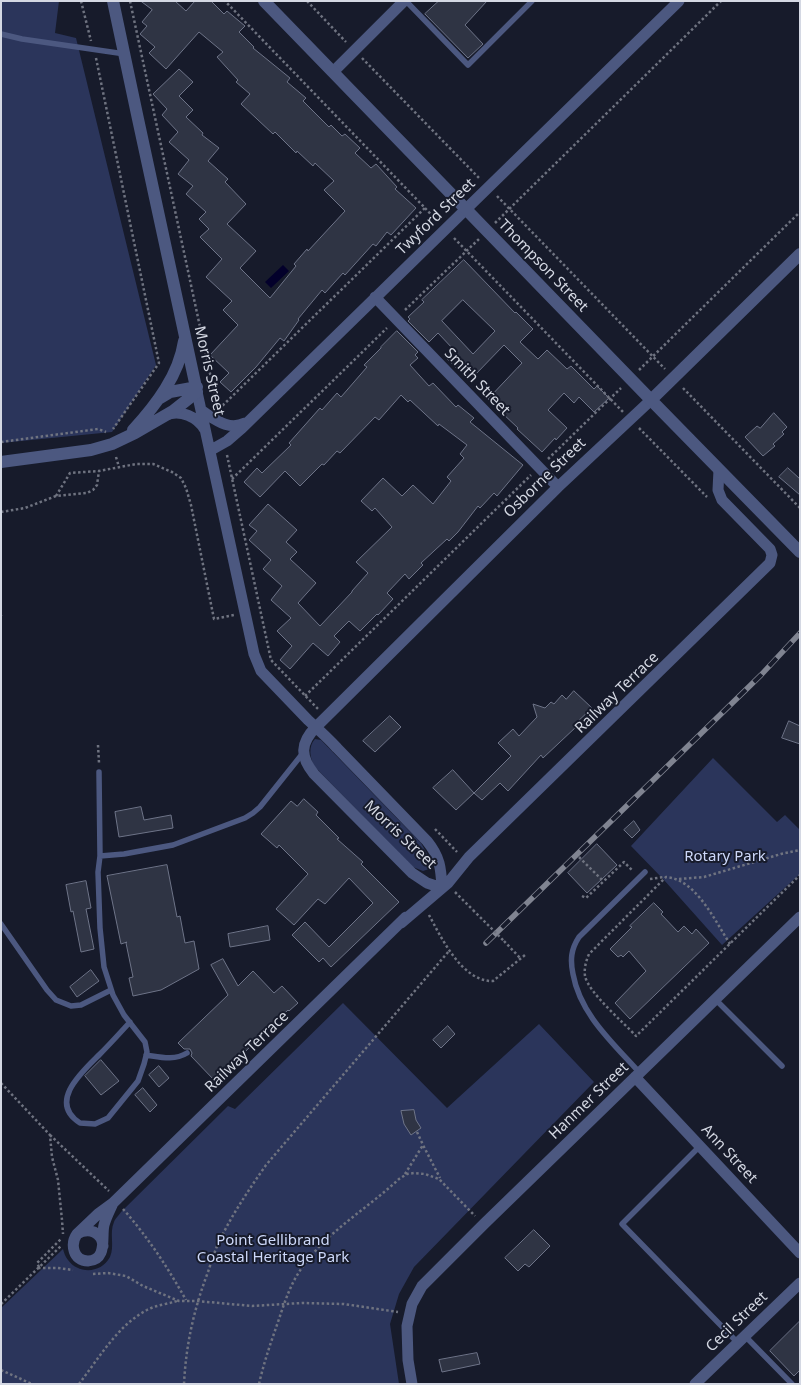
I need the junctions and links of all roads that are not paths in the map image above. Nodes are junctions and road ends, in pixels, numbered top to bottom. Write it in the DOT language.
graph roads {
  1 [pos="113,1"];
  2 [pos="264,1"];
  3 [pos="405,1"];
  4 [pos="532,1"];
  5 [pos="679,1"];
  6 [pos="1,34"];
  7 [pos="125,54"];
  8 [pos="333,72"];
  9 [pos="466,209"];
  10 [pos="800,254"];
  11 [pos="375,297"];
  12 [pos="185,335"];
  13 [pos="197,389"];
  14 [pos="651,400"];
  15 [pos="151,407"];
  16 [pos="202,411"];
  17 [pos="166,414"];
  18 [pos="252,419"];
  19 [pos="206,431"];
  20 [pos="112,444"];
  21 [pos="211,450"];
  22 [pos="1,462"];
  23 [pos="719,470"];
  24 [pos="558,487"];
  25 [pos="800,552"];
  26 [pos="316,727"];
  27 [pos="303,753"];
  28 [pos="99,772"];
  29 [pos="100,856"];
  30 [pos="645,872"];
  31 [pos="412,873"];
  32 [pos="442,888"];
  33 [pos="800,917"];
  34 [pos="401,923"];
  35 [pos="1,924"];
  36 [pos="111,990"];
  37 [pos="715,999"];
  38 [pos="130,1022"];
  39 [pos="187,1052"];
  40 [pos="146,1055"];
  41 [pos="782,1066"];
  42 [pos="637,1075"];
  43 [pos="700,1146"];
  44 [pos="114,1202"];
  45 [pos="75,1238"];
  46 [pos="103,1246"];
  47 [pos="800,1252"];
  48 [pos="800,1283"];
  49 [pos="741,1340"];
  50 [pos="412,1384"];
  51 [pos="695,1384"];
  52 [pos="792,1384"];
  1 -- 7 [label="street, Morris Street"];
  2 -- 8 [label="street, Thompson Street"];
  3 -- 4 [label="lane"];
  3 -- 8 [label="street"];
  5 -- 9 [label="street, Twyford Street"];
  6 -- 7 [label="lane"];
  7 -- 12 [label="street, Morris Street"];
  8 -- 9 [label="street, Thompson Street"];
  9 -- 11 [label="street, Twyford Street"];
  9 -- 14 [label="street, Thompson Street"];
  10 -- 14 [label="street, Osborne Street"];
  11 -- 18 [label="street, Twyford Street"];
  11 -- 24 [label="street, Smith Street"];
  12 -- 13 [label="street, Morris Street"];
  12 -- 15 [label="street"];
  13 -- 15 [label="street"];
  13 -- 16 [label="street, Morris Street"];
  13 -- 17 [label="street"];
  14 -- 23 [label="street, Thompson Street"];
  14 -- 24 [label="street, Osborne Street"];
  15 -- 20 [label="street"];
  16 -- 18 [label="street"];
  16 -- 19 [label="street, Morris Street"];
  17 -- 19 [label="street"];
  17 -- 20 [label="street"];
  18 -- 21 [label="street, Twyford Street"];
  19 -- 21 [label="street, Morris Street"];
  20 -- 22 [label="street"];
  21 -- 26 [label="street, Morris Street"];
  23 -- 25 [label="street, Thompson Street"];
  23 -- 32 [label="street, Railway Terrace"];
  24 -- 26 [label="street, Osborne Street"];
  26 -- 27 [label="street"];
  26 -- 32 [label="street, Morris Street"];
  27 -- 29 [label="lane"];
  27 -- 31 [label="street, Morris Street"];
  28 -- 29 [label="lane"];
  29 -- 36 [label="lane"];
  30 -- 42 [label="lane"];
  31 -- 32 [label="street, Morris Street"];
  31 -- 34 [label="street, Railway Terrace"];
  32 -- 34 [label="street, Railway Terrace"];
  33 -- 37 [label="street, Hanmer Street"];
  34 -- 44 [label="street, Railway Terrace"];
  35 -- 36 [label="lane"];
  36 -- 38 [label="lane"];
  37 -- 41 [label="lane"];
  37 -- 42 [label="street, Hanmer Street"];
  38 -- 40 [label="lane"];
  38 -- 40 [label="lane"];
  39 -- 40 [label="lane"];
  42 -- 43 [label="street, Ann Street"];
  42 -- 50 [label="street, Hanmer Street"];
  43 -- 47 [label="street, Ann Street"];
  43 -- 49 [label="lane"];
  44 -- 45 [label="street, Railway Terrace"];
  44 -- 46 [label="street, Railway Terrace"];
  45 -- 46 [label="street"];
  45 -- 46 [label="street"];
  48 -- 49 [label="street, Cecil Street"];
  49 -- 51 [label="street, Cecil Street"];
  49 -- 52 [label="lane"];
}
